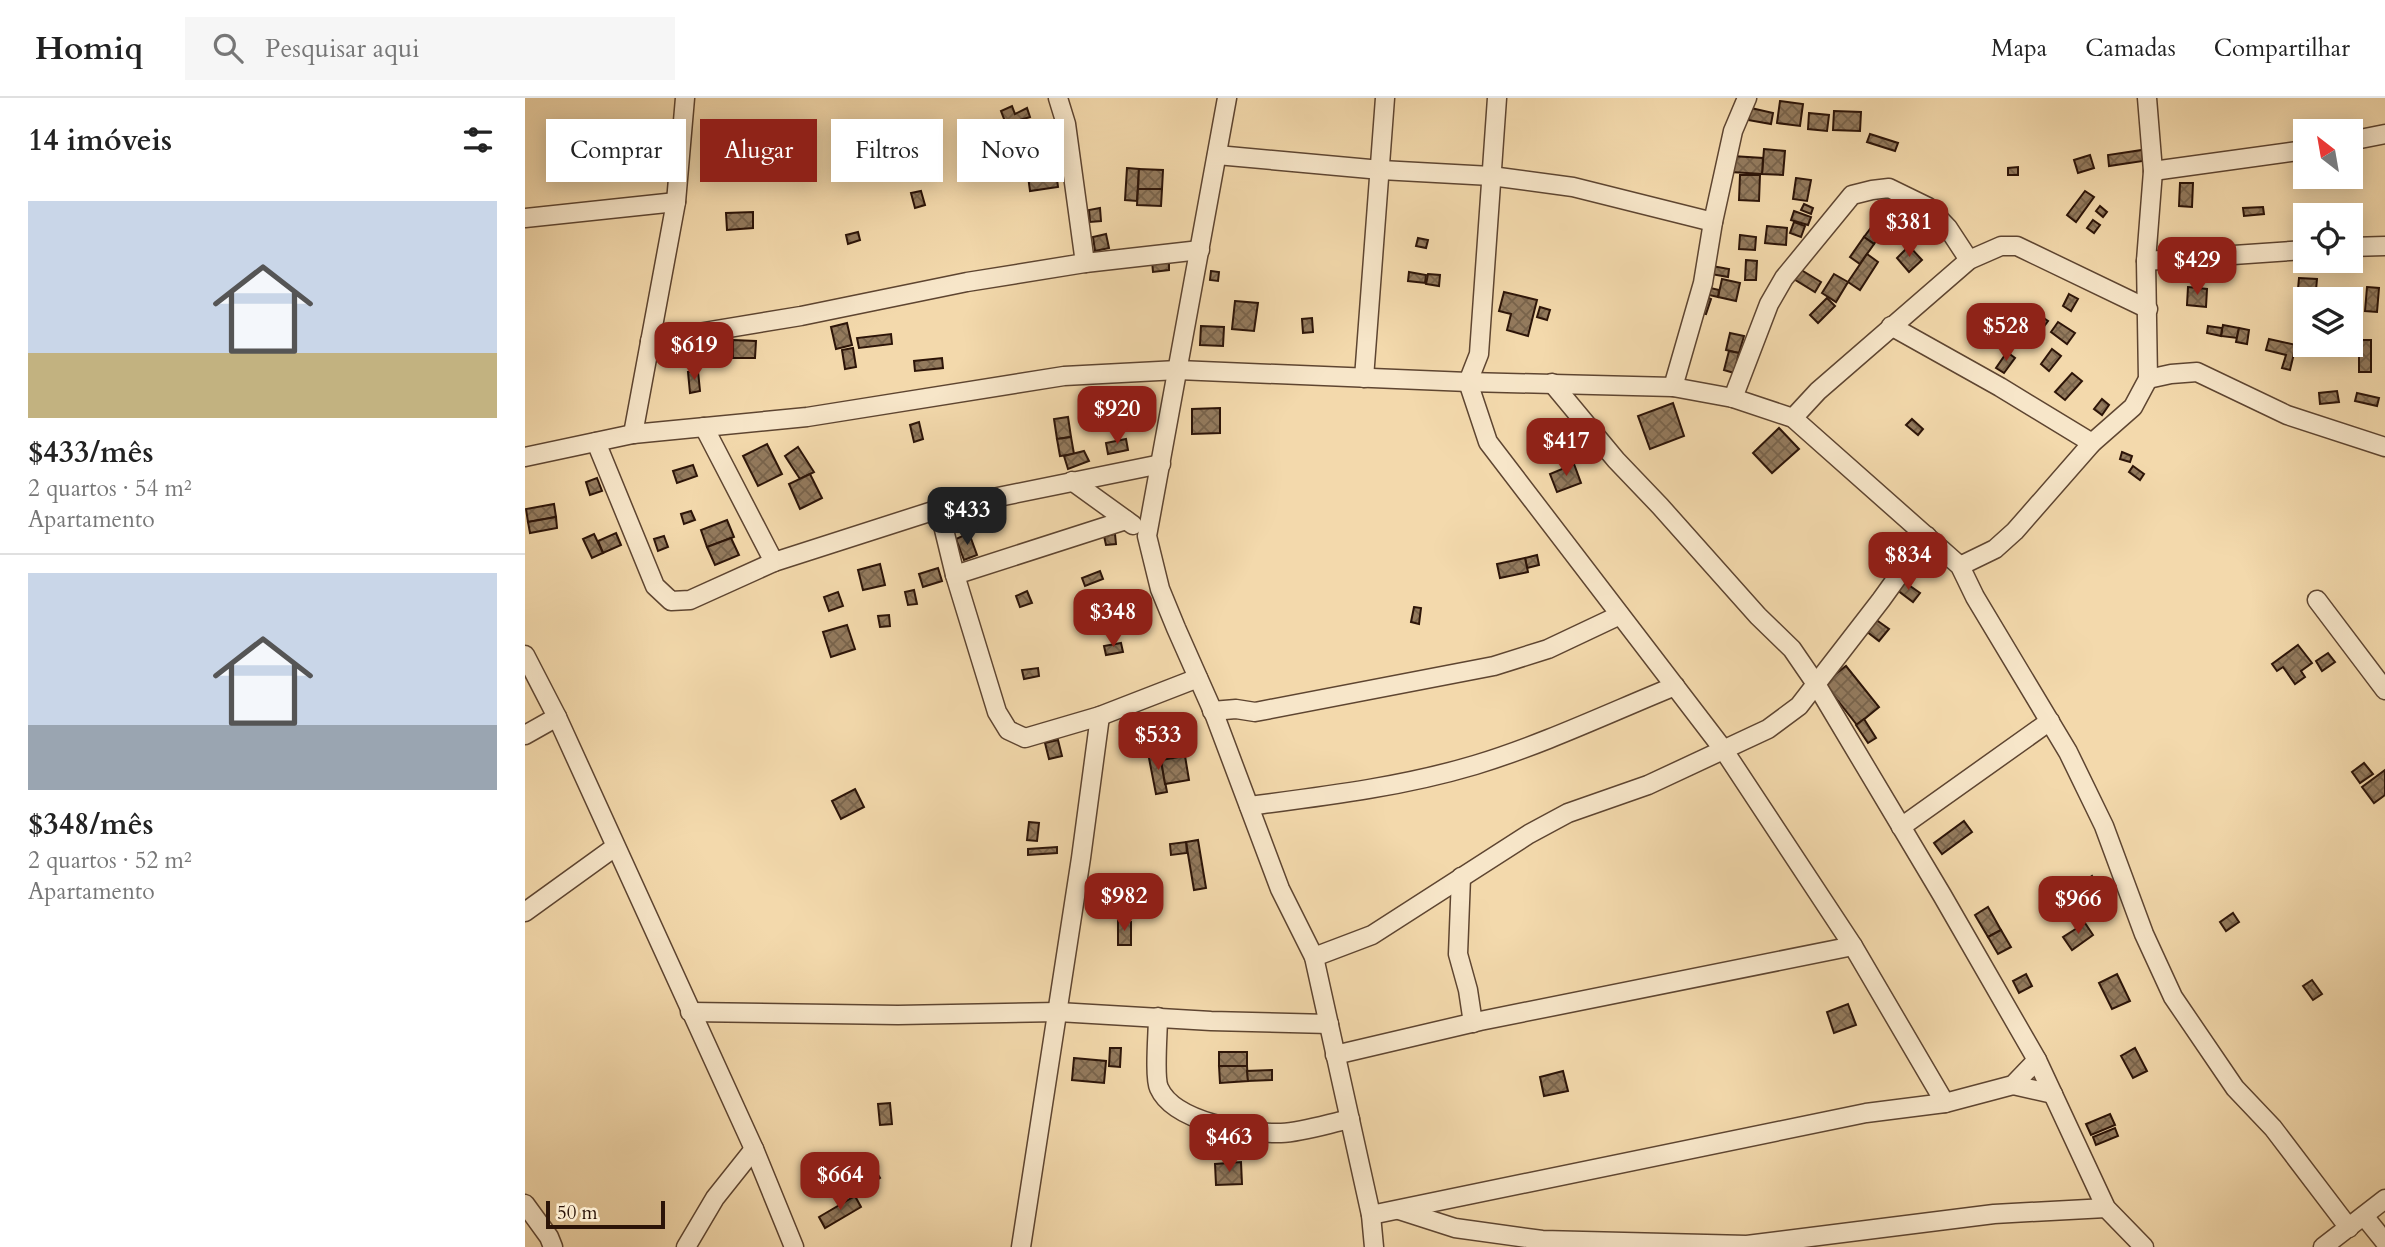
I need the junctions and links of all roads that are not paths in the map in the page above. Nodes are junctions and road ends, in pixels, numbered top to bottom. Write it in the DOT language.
graph roads {
  1 [pos="684,98"];
  2 [pos="1058,98"];
  3 [pos="1227,98"];
  4 [pos="1385,98"];
  5 [pos="1497,98"];
  6 [pos="1747,98"];
  7 [pos="2147,98"];
  8 [pos="2385,134"];
  9 [pos="2363,138"];
  10 [pos="2293,152"];
  11 [pos="1217,155"];
  12 [pos="1381,170"];
  13 [pos="2153,170"];
  14 [pos="1491,176"];
  15 [pos="676,202"];
  16 [pos="525,218"];
  17 [pos="1713,222"];
  18 [pos="2385,246"];
  19 [pos="2363,247"];
  20 [pos="1200,250"];
  21 [pos="2293,251"];
  22 [pos="1969,260"];
  23 [pos="2145,261"];
  24 [pos="1085,263"];
  25 [pos="2148,309"];
  26 [pos="1891,326"];
  27 [pos="650,341"];
  28 [pos="1178,369"];
  29 [pos="1364,377"];
  30 [pos="2148,379"];
  31 [pos="1468,382"];
  32 [pos="1552,383"];
  33 [pos="1673,387"];
  34 [pos="1733,398"];
  35 [pos="1793,418"];
  36 [pos="704,427"];
  37 [pos="633,434"];
  38 [pos="596,442"];
  39 [pos="2092,443"];
  40 [pos="2385,447"];
  41 [pos="525,457"];
  42 [pos="1161,464"];
  43 [pos="1072,481"];
  44 [pos="939,509"];
  45 [pos="1126,520"];
  46 [pos="1147,536"];
  47 [pos="1927,536"];
  48 [pos="774,562"];
  49 [pos="1960,565"];
  50 [pos="955,575"];
  51 [pos="2317,600"];
  52 [pos="1620,615"];
  53 [pos="525,654"];
  54 [pos="1198,678"];
  55 [pos="1816,684"];
  56 [pos="1675,686"];
  57 [pos="2385,690"];
  58 [pos="1212,710"];
  59 [pos="1100,716"];
  60 [pos="557,717"];
  61 [pos="2050,721"];
  62 [pos="525,735"];
  63 [pos="1723,749"];
  64 [pos="1249,806"];
  65 [pos="1901,827"];
  66 [pos="615,846"];
  67 [pos="1461,877"];
  68 [pos="525,912"];
  69 [pos="1853,946"];
  70 [pos="1314,957"];
  71 [pos="690,1012"];
  72 [pos="1058,1012"];
  73 [pos="1159,1017"];
  74 [pos="1473,1023"];
  75 [pos="1329,1024"];
  76 [pos="1335,1055"];
  77 [pos="2036,1060"];
  78 [pos="2013,1086"];
  79 [pos="2053,1094"];
  80 [pos="1945,1102"];
  81 [pos="1350,1119"];
  82 [pos="754,1149"];
  83 [pos="2385,1199"];
  84 [pos="525,1204"];
  85 [pos="2106,1208"];
  86 [pos="1399,1210"];
  87 [pos="1371,1215"];
  88 [pos="2364,1216"];
  89 [pos="2349,1228"];
  90 [pos="2385,1242"];
  91 [pos="553,1247"];
  92 [pos="686,1247"];
  93 [pos="794,1247"];
  94 [pos="1021,1247"];
  95 [pos="1374,1247"];
  96 [pos="2144,1247"];
  97 [pos="2323,1247"];
  1 -- 15 [label="street"];
  2 -- 24 [label="street"];
  3 -- 11 [label="street"];
  4 -- 12 [label="street"];
  5 -- 14 [label="street"];
  6 -- 17 [label="street"];
  7 -- 13 [label="street"];
  8 -- 9 [label="street"];
  10 -- 13 [label="street"];
  11 -- 12 [label="street"];
  11 -- 20 [label="street"];
  12 -- 14 [label="street"];
  12 -- 29 [label="street"];
  13 -- 23 [label="street"];
  14 -- 17 [label="street"];
  14 -- 31 [label="street"];
  15 -- 16 [label="street"];
  15 -- 27 [label="street"];
  17 -- 33 [label="street"];
  18 -- 19 [label="street"];
  20 -- 24 [label="street"];
  20 -- 28 [label="street"];
  21 -- 23 [label="street"];
  22 -- 25 [label="street"];
  22 -- 26 [label="street"];
  22 -- 34 [label="street"];
  23 -- 25 [label="street"];
  24 -- 27 [label="street"];
  25 -- 30 [label="street"];
  26 -- 35 [label="street"];
  26 -- 39 [label="street"];
  27 -- 37 [label="street"];
  28 -- 29 [label="street"];
  28 -- 36 [label="street"];
  28 -- 42 [label="street"];
  29 -- 31 [label="street"];
  30 -- 39 [label="street"];
  30 -- 40 [label="street"];
  31 -- 32 [label="street"];
  31 -- 52 [label="street"];
  32 -- 33 [label="street"];
  32 -- 55 [label="street"];
  33 -- 34 [label="street"];
  34 -- 35 [label="street"];
  35 -- 47 [label="street"];
  36 -- 37 [label="street"];
  36 -- 48 [label="street"];
  37 -- 38 [label="street"];
  38 -- 41 [label="street"];
  38 -- 48 [label="street"];
  39 -- 49 [label="street"];
  42 -- 43 [label="street"];
  42 -- 46 [label="street"];
  43 -- 44 [label="street"];
  43 -- 45 [label="street"];
  44 -- 48 [label="street"];
  44 -- 50 [label="street"];
  45 -- 46 [label="street"];
  45 -- 50 [label="street"];
  46 -- 54 [label="street"];
  47 -- 49 [label="street"];
  47 -- 55 [label="street"];
  49 -- 61 [label="street"];
  50 -- 59 [label="street"];
  51 -- 57 [label="street"];
  52 -- 56 [label="street"];
  52 -- 58 [label="street"];
  53 -- 60 [label="street"];
  54 -- 58 [label="street"];
  54 -- 59 [label="street"];
  55 -- 63 [label="street"];
  55 -- 65 [label="street"];
  56 -- 63 [label="street"];
  56 -- 64 [label="street"];
  58 -- 64 [label="street"];
  59 -- 72 [label="street"];
  60 -- 62 [label="street"];
  60 -- 66 [label="street"];
  61 -- 65 [label="street"];
  61 -- 89 [label="street"];
  63 -- 67 [label="street"];
  63 -- 69 [label="street"];
  64 -- 70 [label="street"];
  65 -- 77 [label="street"];
  66 -- 68 [label="street"];
  66 -- 71 [label="street"];
  67 -- 70 [label="street"];
  67 -- 74 [label="street"];
  69 -- 74 [label="street"];
  69 -- 80 [label="street"];
  70 -- 75 [label="street"];
  71 -- 72 [label="street"];
  71 -- 82 [label="street"];
  72 -- 73 [label="street"];
  72 -- 94 [label="street"];
  73 -- 75 [label="street"];
  73 -- 81 [label="street"];
  74 -- 76 [label="street"];
  75 -- 76 [label="street"];
  76 -- 81 [label="street"];
  77 -- 78 [label="street"];
  77 -- 79 [label="street"];
  78 -- 79 [label="street"];
  78 -- 80 [label="street"];
  79 -- 85 [label="street"];
  80 -- 86 [label="street"];
  81 -- 87 [label="street"];
  82 -- 92 [label="street"];
  82 -- 93 [label="street"];
  83 -- 88 [label="street"];
  84 -- 91 [label="street"];
  85 -- 86 [label="street"];
  85 -- 96 [label="street"];
  86 -- 87 [label="street"];
  87 -- 95 [label="street"];
  88 -- 89 [label="street"];
  88 -- 90 [label="street"];
  89 -- 97 [label="street"];
}
